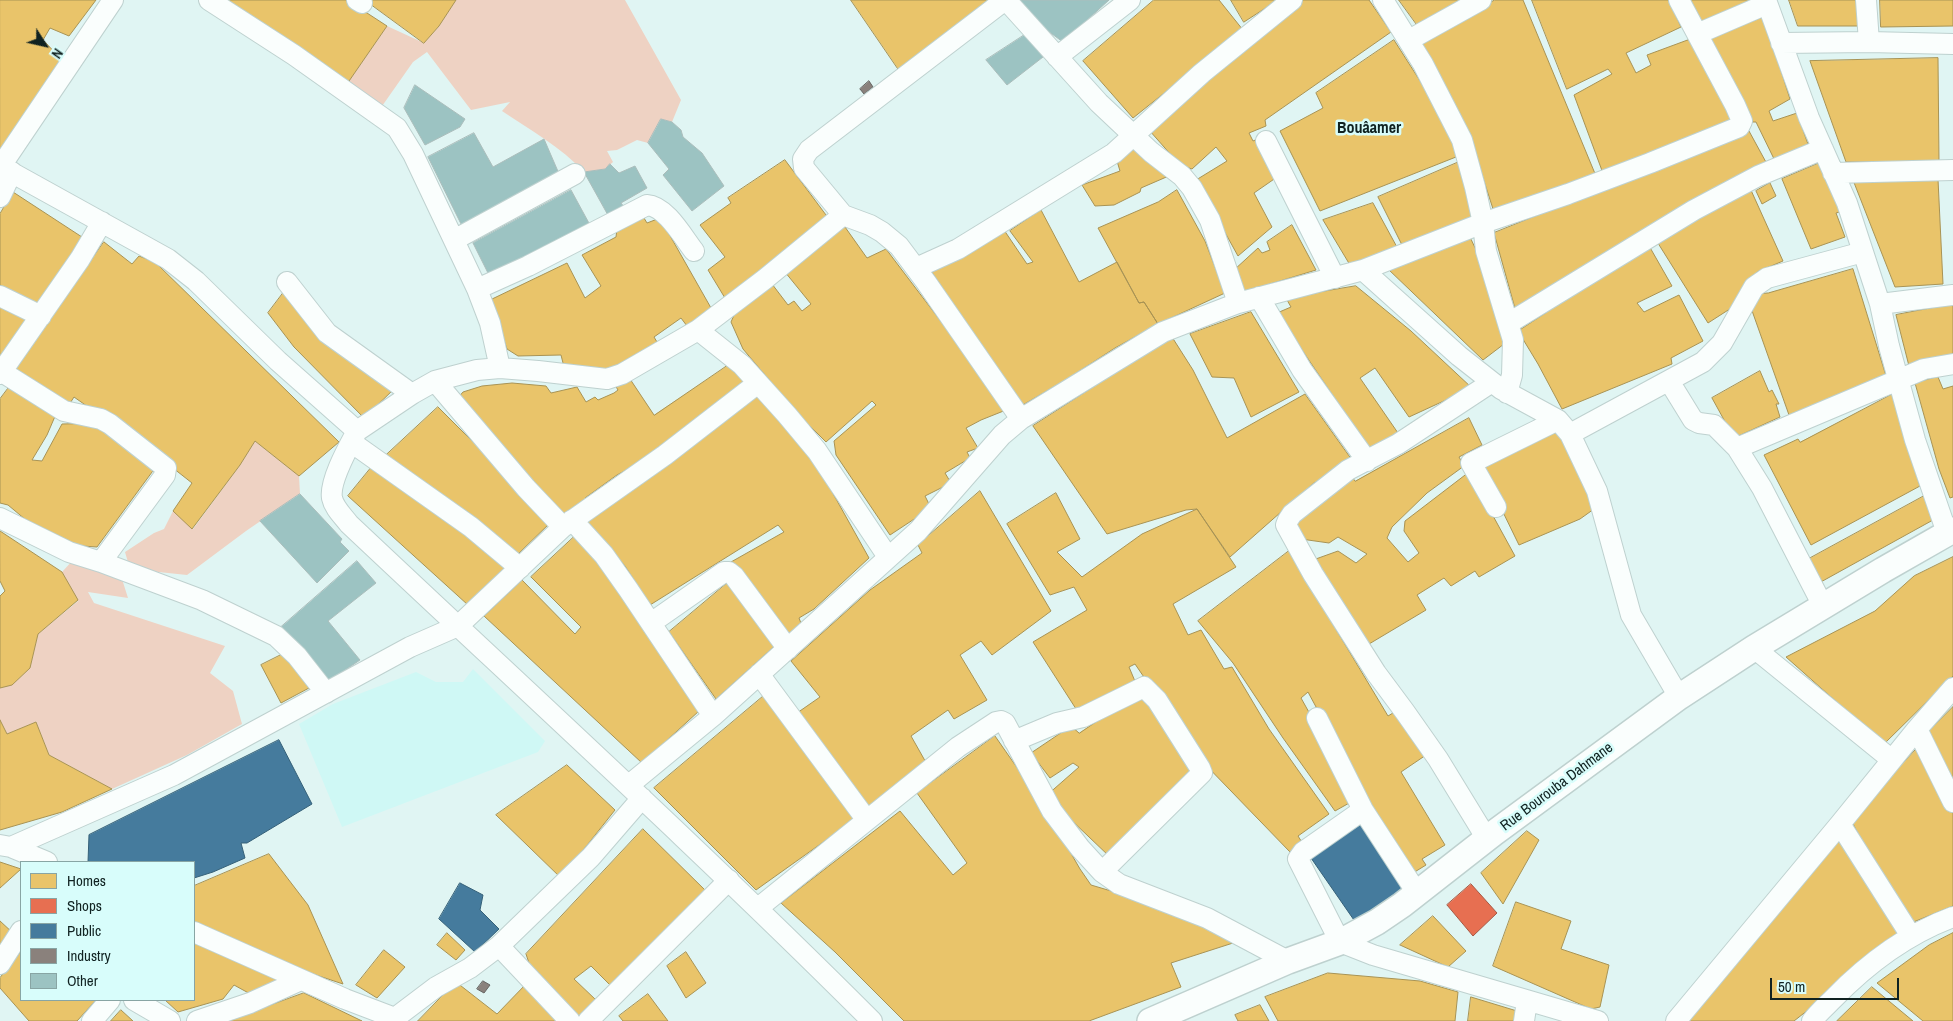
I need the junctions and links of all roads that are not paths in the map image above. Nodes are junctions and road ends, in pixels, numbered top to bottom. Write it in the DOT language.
graph roads {
  1 [pos="113,0"];
  2 [pos="209,0"];
  3 [pos="1006,0"];
  4 [pos="1130,0"];
  5 [pos="1292,0"];
  6 [pos="1383,0"];
  7 [pos="1481,0"];
  8 [pos="1679,0"];
  9 [pos="1866,0"];
  10 [pos="1766,2"];
  11 [pos="1696,34"];
  12 [pos="1409,40"];
  13 [pos="1869,42"];
  14 [pos="1781,43"];
  15 [pos="1953,44"];
  16 [pos="1057,57"];
  17 [pos="1134,135"];
  18 [pos="1266,141"];
  19 [pos="1823,149"];
  20 [pos="4,168"];
  21 [pos="1953,170"];
  22 [pos="1834,173"];
  23 [pos="575,174"];
  24 [pos="0,197"];
  25 [pos="843,215"];
  26 [pos="102,222"];
  27 [pos="1483,223"];
  28 [pos="454,240"];
  29 [pos="694,251"];
  30 [pos="1863,252"];
  31 [pos="916,268"];
  32 [pos="1363,270"];
  33 [pos="1335,278"];
  34 [pos="287,282"];
  35 [pos="477,289"];
  36 [pos="1953,295"];
  37 [pos="0,296"];
  38 [pos="1259,297"];
  39 [pos="1238,303"];
  40 [pos="1880,304"];
  41 [pos="41,316"];
  42 [pos="1509,323"];
  43 [pos="698,330"];
  44 [pos="1953,364"];
  45 [pos="500,368"];
  46 [pos="1,373"];
  47 [pos="1898,380"];
  48 [pos="435,381"];
  49 [pos="1668,381"];
  50 [pos="758,383"];
  51 [pos="1499,388"];
  52 [pos="412,394"];
  53 [pos="1021,419"];
  54 [pos="1564,427"];
  55 [pos="354,437"];
  56 [pos="1737,448"];
  57 [pos="1367,461"];
  58 [pos="1496,507"];
  59 [pos="0,518"];
  60 [pos="567,523"];
  61 [pos="1950,531"];
  62 [pos="888,557"];
  63 [pos="101,562"];
  64 [pos="520,568"];
  65 [pos="1823,606"];
  66 [pos="651,623"];
  67 [pos="458,626"];
  68 [pos="788,648"];
  69 [pos="1754,648"];
  70 [pos="759,674"];
  71 [pos="1952,691"];
  72 [pos="326,693"];
  73 [pos="1679,697"];
  74 [pos="713,716"];
  75 [pos="1317,718"];
  76 [pos="1917,729"];
  77 [pos="1014,740"];
  78 [pos="1892,760"];
  79 [pos="636,791"];
  80 [pos="1953,802"];
  81 [pos="1363,810"];
  82 [pos="866,820"];
  83 [pos="1840,824"];
  84 [pos="1487,839"];
  85 [pos="6,846"];
  86 [pos="44,861"];
  87 [pos="1102,872"];
  88 [pos="728,880"];
  89 [pos="1417,893"];
  90 [pos="758,908"];
  91 [pos="1953,917"];
  92 [pos="195,932"];
  93 [pos="20,934"];
  94 [pos="1911,936"];
  95 [pos="1340,942"];
  96 [pos="498,946"];
  97 [pos="1288,961"];
  98 [pos="0,964"];
  99 [pos="301,980"];
  100 [pos="109,1001"];
  101 [pos="136,1001"];
  102 [pos="1527,1001"];
  103 [pos="387,1018"];
  104 [pos="92,1021"];
  105 [pos="170,1021"];
  106 [pos="197,1021"];
  107 [pos="570,1021"];
  108 [pos="588,1021"];
  109 [pos="872,1021"];
  110 [pos="1150,1021"];
  111 [pos="1524,1021"];
  112 [pos="1598,1021"];
  113 [pos="1676,1021"];
  114 [pos="1812,1021"];
  1 -- 20 [label="street"];
  2 -- 28 [label="street"];
  3 -- 16 [label="street"];
  3 -- 25 [label="street"];
  4 -- 16 [label="street"];
  5 -- 17 [label="street"];
  6 -- 12 [label="street"];
  7 -- 12 [label="street"];
  8 -- 11 [label="street"];
  9 -- 13 [label="street"];
  10 -- 11 [label="street"];
  10 -- 14 [label="street"];
  11 -- 27 [label="street"];
  12 -- 27 [label="street"];
  13 -- 14 [label="street"];
  13 -- 15 [label="street"];
  14 -- 19 [label="street"];
  16 -- 17 [label="street"];
  17 -- 31 [label="street"];
  17 -- 39 [label="street"];
  18 -- 33 [label="street"];
  19 -- 22 [label="street"];
  19 -- 42 [label="street"];
  20 -- 24 [label="street"];
  20 -- 26 [label="street"];
  21 -- 22 [label="street"];
  22 -- 30 [label="street"];
  23 -- 28 [label="street"];
  25 -- 31 [label="street"];
  25 -- 43 [label="street"];
  26 -- 41 [label="street"];
  26 -- 55 [label="street"];
  27 -- 32 [label="street"];
  27 -- 42 [label="street"];
  28 -- 35 [label="street"];
  29 -- 35 [label="street"];
  30 -- 40 [label="street"];
  30 -- 49 [label="street"];
  31 -- 53 [label="street"];
  32 -- 33 [label="street"];
  32 -- 51 [label="street"];
  33 -- 38 [label="street"];
  34 -- 52 [label="street"];
  35 -- 45 [label="street"];
  36 -- 40 [label="street"];
  37 -- 41 [label="street"];
  38 -- 39 [label="street"];
  38 -- 57 [label="street"];
  39 -- 53 [label="street"];
  40 -- 47 [label="street"];
  41 -- 46 [label="street"];
  42 -- 51 [label="street"];
  43 -- 45 [label="street"];
  43 -- 50 [label="street"];
  44 -- 47 [label="street"];
  45 -- 48 [label="street"];
  46 -- 63 [label="street"];
  47 -- 56 [label="street"];
  47 -- 61 [label="street"];
  48 -- 52 [label="street"];
  48 -- 60 [label="street"];
  49 -- 54 [label="street"];
  49 -- 56 [label="street"];
  50 -- 60 [label="street"];
  50 -- 62 [label="street"];
  51 -- 54 [label="street"];
  51 -- 57 [label="street"];
  52 -- 55 [label="street"];
  53 -- 62 [label="street"];
  54 -- 58 [label="street"];
  54 -- 73 [label="street"];
  55 -- 64 [label="street"];
  55 -- 67 [label="street"];
  56 -- 65 [label="street"];
  57 -- 84 [label="street"];
  59 -- 63 [label="street"];
  60 -- 64 [label="street"];
  60 -- 66 [label="street"];
  61 -- 65 [label="street, Rue Bourouba Dahmane"];
  62 -- 68 [label="street"];
  63 -- 72 [label="street"];
  64 -- 67 [label="street"];
  65 -- 69 [label="street, Rue Bourouba Dahmane"];
  66 -- 68 [label="street"];
  66 -- 74 [label="street"];
  67 -- 72 [label="street"];
  67 -- 79 [label="street"];
  68 -- 70 [label="street"];
  69 -- 73 [label="street, Rue Bourouba Dahmane"];
  69 -- 78 [label="street"];
  70 -- 74 [label="street"];
  70 -- 82 [label="street"];
  71 -- 76 [label="street"];
  72 -- 85 [label="street"];
  73 -- 84 [label="street, Rue Bourouba Dahmane"];
  74 -- 79 [label="street"];
  75 -- 81 [label="street"];
  76 -- 78 [label="street"];
  76 -- 80 [label="street"];
  77 -- 82 [label="street"];
  77 -- 87 [label="street"];
  77 -- 87 [label="street"];
  78 -- 83 [label="street"];
  79 -- 88 [label="street"];
  79 -- 96 [label="street"];
  81 -- 89 [label="street"];
  81 -- 95 [label="street"];
  82 -- 90 [label="street"];
  83 -- 94 [label="street"];
  83 -- 113 [label="street"];
  84 -- 89 [label="street, Rue Bourouba Dahmane"];
  85 -- 86 [label="street"];
  87 -- 97 [label="street"];
  88 -- 90 [label="street"];
  88 -- 108 [label="street"];
  89 -- 95 [label="street, Rue Bourouba Dahmane"];
  90 -- 109 [label="street"];
  91 -- 94 [label="street"];
  92 -- 99 [label="street"];
  93 -- 98 [label="street"];
  94 -- 114 [label="street"];
  95 -- 97 [label="street, Rue Bourouba Dahmane"];
  95 -- 102 [label="street"];
  96 -- 103 [label="street"];
  96 -- 107 [label="street"];
  97 -- 110 [label="street, Rue Bourouba Dahmane"];
  99 -- 103 [label="street"];
  99 -- 106 [label="street"];
  100 -- 104 [label="street"];
  101 -- 105 [label="street"];
  102 -- 111 [label="street"];
  102 -- 112 [label="street"];
}
